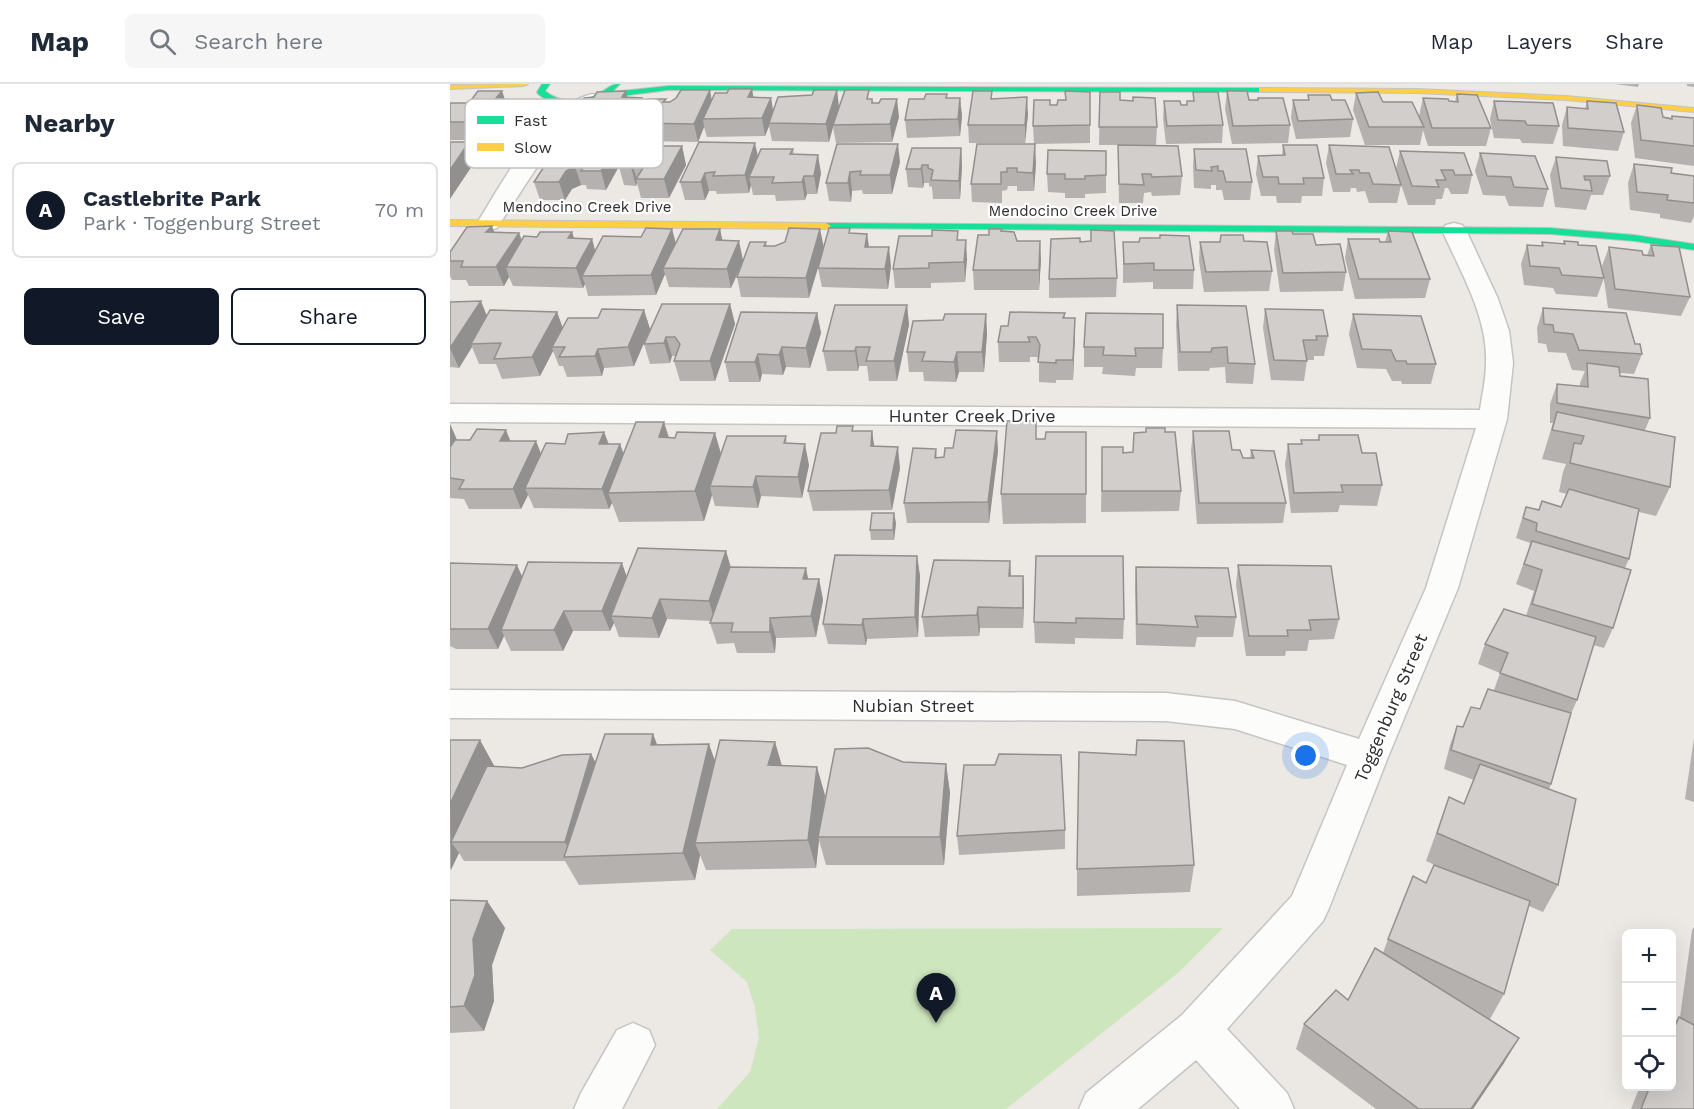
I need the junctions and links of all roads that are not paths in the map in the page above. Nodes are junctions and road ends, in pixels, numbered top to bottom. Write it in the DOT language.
graph roads {
  1 [pos="524,84"];
  2 [pos="615,84"];
  3 [pos="638,84"];
  4 [pos="450,87"];
  5 [pos="492,87"];
  6 [pos="668,88"];
  7 [pos="546,93"];
  8 [pos="597,98"];
  9 [pos="560,99"];
  10 [pos="591,99"];
  11 [pos="1694,110"];
  12 [pos="525,168"];
  13 [pos="450,223"];
  14 [pos="489,223"];
  15 [pos="1454,230"];
  16 [pos="1694,247"];
  17 [pos="450,413"];
  18 [pos="1493,419"];
  19 [pos="450,704"];
  20 [pos="1369,757"];
  21 [pos="1198,1030"];
  22 [pos="633,1045"];
  23 [pos="597,1109"];
  24 [pos="1102,1109"];
  25 [pos="1270,1109"];
  1 -- 5 [label="street"];
  2 -- 8 [label="street"];
  3 -- 6 [label="street"];
  4 -- 5 [label="street"];
  5 -- 7 [label="street"];
  6 -- 8 [label="street"];
  6 -- 11 [label="street"];
  7 -- 9 [label="street"];
  8 -- 10 [label="street"];
  12 -- 14 [label="street"];
  13 -- 14 [label="street, Mendocino Creek Drive"];
  14 -- 15 [label="street, Mendocino Creek Drive"];
  15 -- 16 [label="street, Mendocino Creek Drive"];
  15 -- 18 [label="street, Toggenburg Street"];
  17 -- 18 [label="street, Hunter Creek Drive"];
  18 -- 20 [label="street, Toggenburg Street"];
  19 -- 20 [label="street, Nubian Street"];
  20 -- 21 [label="street, Toggenburg Street"];
  21 -- 24 [label="street, Toggenburg Street"];
  21 -- 25 [label="street"];
  22 -- 23 [label="street"];
}
